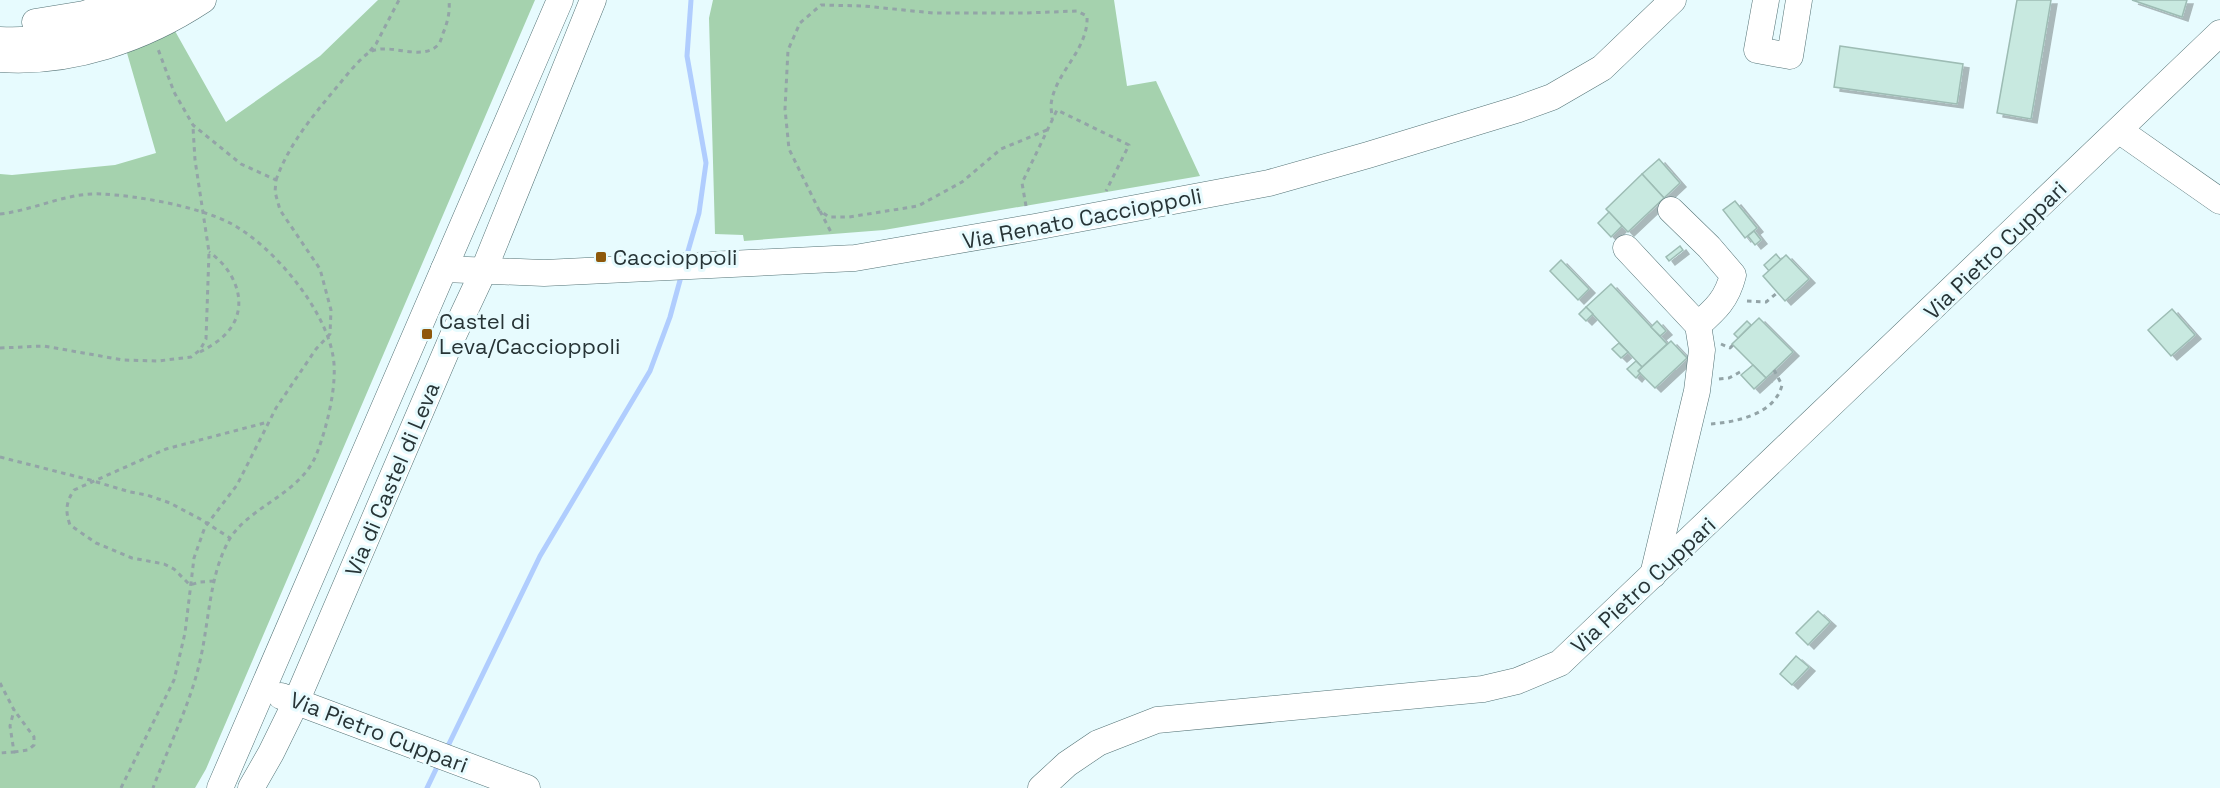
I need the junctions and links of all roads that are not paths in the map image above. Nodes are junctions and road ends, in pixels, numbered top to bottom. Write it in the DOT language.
graph roads {
  1 [pos="127,0"];
  2 [pos="203,0"];
  3 [pos="560,0"];
  4 [pos="593,0"];
  5 [pos="1673,0"];
  6 [pos="1766,0"];
  7 [pos="1799,0"];
  8 [pos="167,11"];
  9 [pos="0,22"];
  10 [pos="2220,33"];
  11 [pos="0,40"];
  12 [pos="0,58"];
  13 [pos="2120,131"];
  14 [pos="2220,201"];
  15 [pos="1671,210"];
  16 [pos="1626,248"];
  17 [pos="444,269"];
  18 [pos="483,272"];
  19 [pos="1698,325"];
  20 [pos="1653,575"];
  21 [pos="264,689"];
  22 [pos="296,702"];
  23 [pos="220,788"];
  24 [pos="251,788"];
  25 [pos="527,788"];
  26 [pos="1041,788"];
  1 -- 9 [label="street"];
  2 -- 8 [label="street"];
  3 -- 17 [label="street, Via di Castel di Leva"];
  4 -- 18 [label="street, Via di Castel di Leva"];
  5 -- 18 [label="street, Via Renato Caccioppoli"];
  6 -- 7 [label="street"];
  8 -- 11 [label="street"];
  8 -- 12 [label="street"];
  10 -- 13 [label="street, Via Pietro Cuppari"];
  13 -- 14 [label="street"];
  13 -- 20 [label="street, Via Pietro Cuppari"];
  15 -- 19 [label="street"];
  16 -- 19 [label="street"];
  17 -- 18 [label="street, Via Renato Caccioppoli"];
  17 -- 21 [label="street, Via di Castel di Leva"];
  18 -- 22 [label="street, Via di Castel di Leva"];
  19 -- 20 [label="street"];
  20 -- 26 [label="street, Via Pietro Cuppari"];
  21 -- 22 [label="street, Via Pietro Cuppari"];
  21 -- 23 [label="street, Via di Castel di Leva"];
  22 -- 24 [label="street, Via di Castel di Leva"];
  22 -- 25 [label="street, Via Pietro Cuppari"];
}
